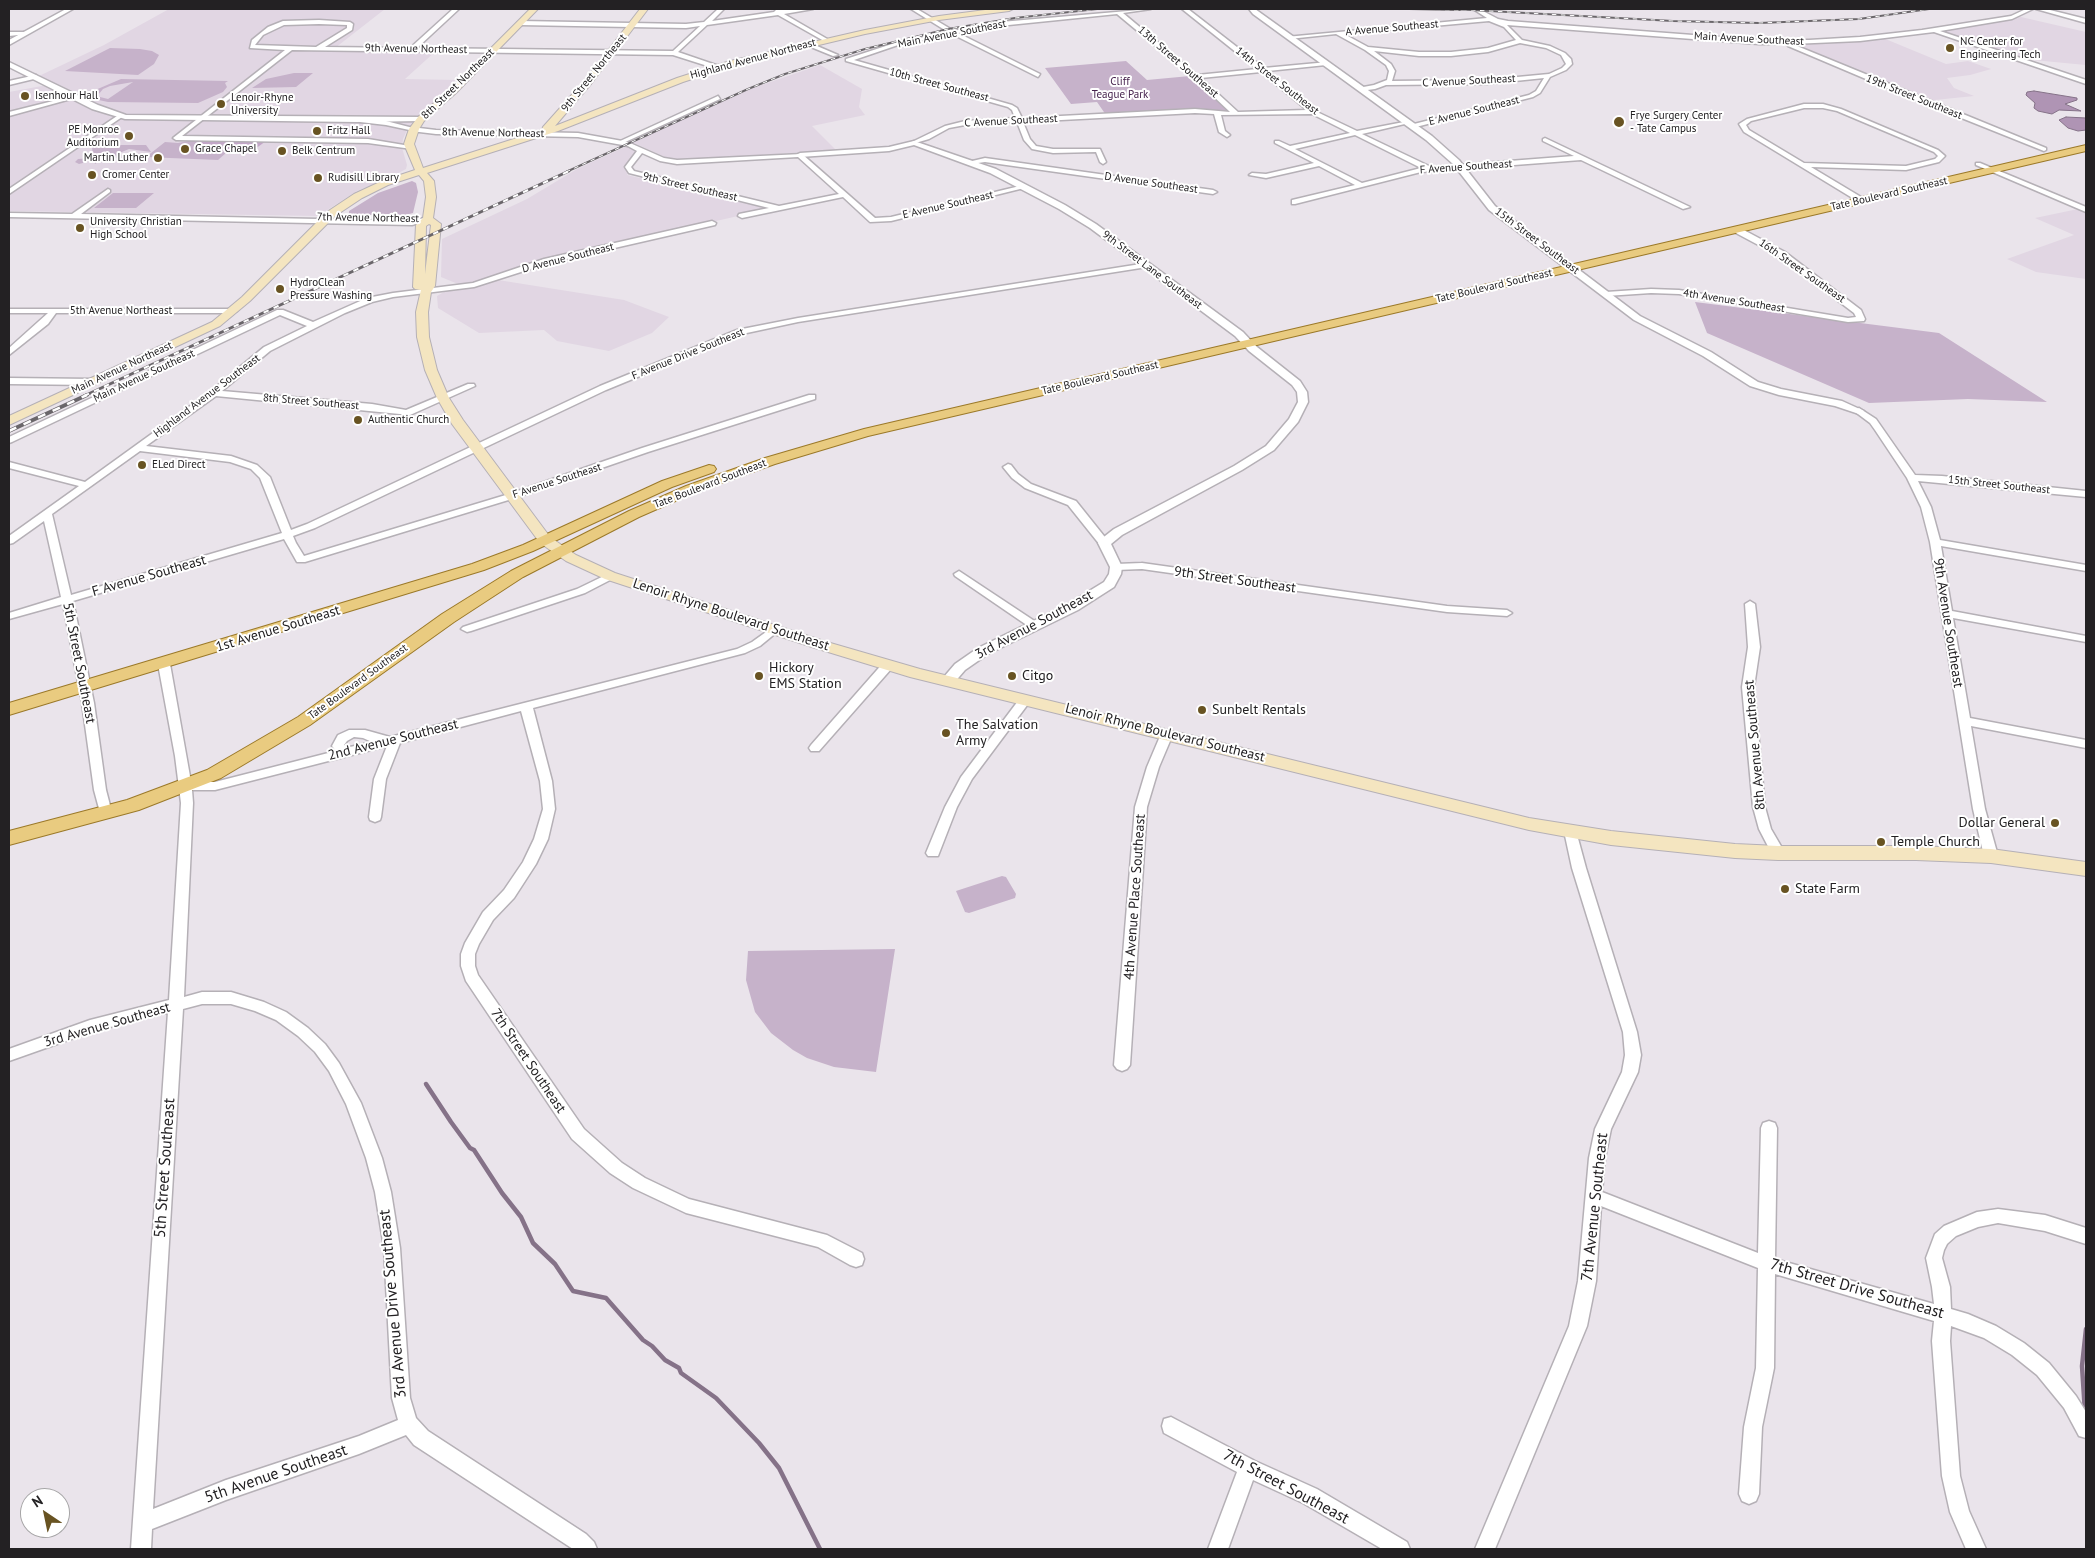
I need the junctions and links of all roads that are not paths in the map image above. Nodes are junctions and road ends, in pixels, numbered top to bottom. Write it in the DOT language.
graph roads {
  1 [pos="70,9"];
  2 [pos="456,9"];
  3 [pos="534,9"];
  4 [pos="644,9"];
  5 [pos="721,9"];
  6 [pos="769,9"];
  7 [pos="810,9"];
  8 [pos="914,9"];
  9 [pos="1009,9"];
  10 [pos="1148,9"];
  11 [pos="1185,9"];
  12 [pos="1252,9"];
  13 [pos="2030,9"];
  14 [pos="2040,9"];
  15 [pos="1477,10"];
  16 [pos="1118,12"];
  17 [pos="777,13"];
  18 [pos="932,20"];
  19 [pos="1496,20"];
  20 [pos="2086,21"];
  21 [pos="520,23"];
  22 [pos="703,24"];
  23 [pos="633,25"];
  24 [pos="1934,30"];
  25 [pos="950,31"];
  26 [pos="1338,33"];
  27 [pos="9,34"];
  28 [pos="24,34"];
  29 [pos="1317,35"];
  30 [pos="1289,37"];
  31 [pos="826,40"];
  32 [pos="1520,41"];
  33 [pos="9,43"];
  34 [pos="1352,43"];
  35 [pos="1786,43"];
  36 [pos="808,44"];
  37 [pos="291,48"];
  38 [pos="318,48"];
  39 [pos="412,49"];
  40 [pos="1367,49"];
  41 [pos="493,50"];
  42 [pos="613,52"];
  43 [pos="674,53"];
  44 [pos="1406,53"];
  45 [pos="835,55"];
  46 [pos="848,60"];
  47 [pos="1385,62"];
  48 [pos="1326,63"];
  49 [pos="9,64"];
  50 [pos="717,67"];
  51 [pos="1264,70"];
  52 [pos="1038,75"];
  53 [pos="1552,75"];
  54 [pos="36,77"];
  55 [pos="1196,77"];
  56 [pos="2086,82"];
  57 [pos="9,83"];
  58 [pos="1386,83"];
  59 [pos="1360,88"];
  60 [pos="72,96"];
  61 [pos="718,98"];
  62 [pos="9,109"];
  63 [pos="1313,112"];
  64 [pos="1217,113"];
  65 [pos="9,114"];
  66 [pos="1236,114"];
  67 [pos="120,116"];
  68 [pos="200,119"];
  69 [pos="421,119"];
  70 [pos="357,120"];
  71 [pos="1020,121"];
  72 [pos="1410,124"];
  73 [pos="413,133"];
  74 [pos="1354,133"];
  75 [pos="539,134"];
  76 [pos="1227,135"];
  77 [pos="2086,139"];
  78 [pos="1545,140"];
  79 [pos="1277,142"];
  80 [pos="389,143"];
  81 [pos="625,143"];
  82 [pos="914,144"];
  83 [pos="410,148"];
  84 [pos="1289,148"];
  85 [pos="2086,148"];
  86 [pos="2044,149"];
  87 [pos="641,150"];
  88 [pos="800,156"];
  89 [pos="1581,158"];
  90 [pos="971,162"];
  91 [pos="1103,162"];
  92 [pos="1320,164"];
  93 [pos="1978,164"];
  94 [pos="1803,165"];
  95 [pos="1460,168"];
  96 [pos="1429,169"];
  97 [pos="1992,170"];
  98 [pos="421,172"];
  99 [pos="1252,175"];
  100 [pos="1361,185"];
  101 [pos="1024,187"];
  102 [pos="108,191"];
  103 [pos="9,192"];
  104 [pos="1214,192"];
  105 [pos="1850,194"];
  106 [pos="844,195"];
  107 [pos="1862,200"];
  108 [pos="1295,202"];
  109 [pos="1686,207"];
  110 [pos="777,208"];
  111 [pos="2086,210"];
  112 [pos="9,214"];
  113 [pos="75,215"];
  114 [pos="742,216"];
  115 [pos="327,219"];
  116 [pos="428,219"];
  117 [pos="712,223"];
  118 [pos="1737,230"];
  119 [pos="1568,264"];
  120 [pos="1147,265"];
  121 [pos="425,292"];
  122 [pos="1606,294"];
  123 [pos="9,311"];
  124 [pos="54,311"];
  125 [pos="233,311"];
  126 [pos="1861,319"];
  127 [pos="313,325"];
  128 [pos="1243,339"];
  129 [pos="9,352"];
  130 [pos="9,381"];
  131 [pos="92,382"];
  132 [pos="471,386"];
  133 [pos="214,393"];
  134 [pos="812,397"];
  135 [pos="443,398"];
  136 [pos="1859,411"];
  137 [pos="9,421"];
  138 [pos="9,440"];
  139 [pos="138,448"];
  140 [pos="477,448"];
  141 [pos="752,453"];
  142 [pos="726,462"];
  143 [pos="9,465"];
  144 [pos="1008,467"];
  145 [pos="1912,478"];
  146 [pos="86,485"];
  147 [pos="2086,494"];
  148 [pos="512,496"];
  149 [pos="47,513"];
  150 [pos="288,534"];
  151 [pos="545,540"];
  152 [pos="9,541"];
  153 [pos="1935,542"];
  154 [pos="1104,543"];
  155 [pos="560,551"];
  156 [pos="1116,567"];
  157 [pos="2086,568"];
  158 [pos="959,574"];
  159 [pos="610,576"];
  160 [pos="67,599"];
  161 [pos="1750,604"];
  162 [pos="1507,613"];
  163 [pos="1946,614"];
  164 [pos="9,616"];
  165 [pos="1035,626"];
  166 [pos="467,629"];
  167 [pos="773,630"];
  168 [pos="2086,639"];
  169 [pos="164,664"];
  170 [pos="888,665"];
  171 [pos="948,681"];
  172 [pos="85,687"];
  173 [pos="1025,700"];
  174 [pos="526,706"];
  175 [pos="9,709"];
  176 [pos="1964,720"];
  177 [pos="1167,734"];
  178 [pos="394,740"];
  179 [pos="2086,744"];
  180 [pos="814,748"];
  181 [pos="185,786"];
  182 [pos="106,813"];
  183 [pos="375,817"];
  184 [pos="1570,831"];
  185 [pos="9,838"];
  186 [pos="933,853"];
  187 [pos="1778,853"];
  188 [pos="1991,856"];
  189 [pos="2086,869"];
  190 [pos="176,1004"];
  191 [pos="9,1055"];
  192 [pos="1122,1065"];
  193 [pos="1769,1128"];
  194 [pos="1594,1196"];
  195 [pos="2086,1236"];
  196 [pos="856,1259"];
  197 [pos="1767,1264"];
  198 [pos="1943,1315"];
  199 [pos="409,1425"];
  200 [pos="1171,1426"];
  201 [pos="2086,1430"];
  202 [pos="1248,1468"];
  203 [pos="1749,1494"];
  204 [pos="144,1522"];
  205 [pos="141,1549"];
  206 [pos="587,1549"];
  207 [pos="1218,1549"];
  208 [pos="1400,1549"];
  209 [pos="1485,1549"];
  210 [pos="1976,1549"];
  1 -- 28 [label="street"];
  2 -- 39 [label="street"];
  3 -- 21 [label="main road, 8th Street Northeast"];
  4 -- 23 [label="main road, 9th Street Northeast"];
  5 -- 22 [label="street"];
  6 -- 17 [label="street"];
  7 -- 17 [label="street"];
  8 -- 18 [label="street"];
  9 -- 18 [label="main road, Highland Avenue Northeast"];
  10 -- 16 [label="street, Main Avenue Southeast"];
  11 -- 51 [label="street, 14th Street Southeast"];
  12 -- 30 [label="street, 15th Street Southeast"];
  13 -- 24 [label="street, Main Avenue Southeast"];
  14 -- 20 [label="street"];
  15 -- 19 [label="street"];
  16 -- 25 [label="street, Main Avenue Southeast"];
  16 -- 55 [label="street, 13th Street Southeast"];
  17 -- 22 [label="street"];
  17 -- 31 [label="street"];
  18 -- 25 [label="street"];
  18 -- 31 [label="main road, Highland Avenue Northeast"];
  19 -- 26 [label="street, A Avenue Southeast"];
  19 -- 32 [label="street"];
  19 -- 35 [label="street, Main Avenue Southeast"];
  21 -- 23 [label="street"];
  21 -- 41 [label="main road, 8th Street Northeast"];
  22 -- 23 [label="street"];
  22 -- 43 [label="street"];
  23 -- 42 [label="main road, 9th Street Northeast"];
  24 -- 35 [label="street, Main Avenue Southeast"];
  24 -- 56 [label="street"];
  25 -- 46 [label="street, Main Avenue Southeast"];
  25 -- 52 [label="street"];
  26 -- 29 [label="street, A Avenue Southeast"];
  26 -- 34 [label="street"];
  27 -- 28 [label="street"];
  28 -- 33 [label="street"];
  29 -- 30 [label="street, A Avenue Southeast"];
  29 -- 34 [label="street"];
  30 -- 48 [label="street, 15th Street Southeast"];
  31 -- 36 [label="main road, Highland Avenue Northeast"];
  32 -- 44 [label="street"];
  32 -- 53 [label="street"];
  34 -- 40 [label="street"];
  35 -- 86 [label="street, 19th Street Southeast"];
  36 -- 45 [label="street"];
  36 -- 50 [label="main road, Highland Avenue Northeast"];
  37 -- 38 [label="street, 9th Avenue Northeast"];
  37 -- 38 [label="street, 9th Avenue Northeast"];
  37 -- 68 [label="street"];
  38 -- 39 [label="street, 9th Avenue Northeast"];
  39 -- 41 [label="street, 9th Avenue Northeast"];
  40 -- 44 [label="street"];
  40 -- 47 [label="street"];
  41 -- 42 [label="street, 9th Avenue Northeast"];
  41 -- 69 [label="main road, 8th Street Northeast"];
  42 -- 43 [label="street, 9th Avenue Northeast"];
  42 -- 75 [label="main road, 9th Street Northeast"];
  43 -- 50 [label="street, 9th Avenue Northeast"];
  44 -- 47 [label="street"];
  46 -- 71 [label="street, 10th Street Southeast"];
  47 -- 58 [label="street"];
  48 -- 51 [label="street"];
  48 -- 59 [label="street, 15th Street Southeast"];
  49 -- 54 [label="street"];
  50 -- 75 [label="main road, Highland Avenue Northeast"];
  51 -- 55 [label="street"];
  51 -- 63 [label="street, 14th Street Southeast"];
  53 -- 58 [label="street, C Avenue Southeast"];
  53 -- 72 [label="street, E Avenue Southeast"];
  54 -- 57 [label="street"];
  54 -- 60 [label="street"];
  55 -- 66 [label="street, 13th Street Southeast"];
  58 -- 59 [label="street"];
  59 -- 72 [label="street, 15th Street Southeast"];
  60 -- 62 [label="street"];
  60 -- 65 [label="street"];
  60 -- 67 [label="street"];
  61 -- 81 [label="street"];
  63 -- 66 [label="street, C Avenue Southeast"];
  63 -- 74 [label="street, 14th Street Southeast"];
  64 -- 66 [label="street, C Avenue Southeast"];
  64 -- 71 [label="street, C Avenue Southeast"];
  64 -- 76 [label="street"];
  67 -- 68 [label="street"];
  67 -- 103 [label="street"];
  68 -- 70 [label="street"];
  68 -- 80 [label="street"];
  69 -- 70 [label="street"];
  69 -- 73 [label="main road, 8th Street Northeast"];
  70 -- 73 [label="street, 8th Avenue Northeast"];
  71 -- 82 [label="street, C Avenue Southeast"];
  71 -- 91 [label="street, D Avenue Southeast"];
  72 -- 74 [label="street, E Avenue Southeast"];
  72 -- 95 [label="street, 15th Street Southeast"];
  73 -- 75 [label="street, 8th Avenue Northeast"];
  73 -- 80 [label="street"];
  73 -- 83 [label="main road, 8th Street Northeast"];
  74 -- 84 [label="street, E Avenue Southeast"];
  74 -- 96 [label="street, 14th Street Southeast"];
  75 -- 81 [label="street, 8th Avenue Northeast"];
  75 -- 98 [label="main road, Highland Avenue Northeast"];
  77 -- 86 [label="main road, Tate Boulevard Southeast"];
  78 -- 89 [label="street"];
  79 -- 84 [label="street"];
  80 -- 83 [label="street"];
  81 -- 87 [label="street, C Avenue Southeast"];
  82 -- 88 [label="street, C Avenue Southeast"];
  82 -- 90 [label="street, 9th Street Lane Southeast"];
  83 -- 98 [label="main road, 8th Street Northeast"];
  84 -- 92 [label="street"];
  85 -- 97 [label="main road, Tate Boulevard Southeast"];
  86 -- 93 [label="main road, Tate Boulevard Southeast"];
  87 -- 88 [label="street, C Avenue Southeast"];
  87 -- 110 [label="street, 9th Street Southeast"];
  88 -- 106 [label="street"];
  89 -- 95 [label="street, F Avenue Southeast"];
  89 -- 109 [label="street"];
  90 -- 101 [label="street, 9th Street Lane Southeast"];
  90 -- 104 [label="street, D Avenue Southeast"];
  92 -- 99 [label="street"];
  92 -- 100 [label="street"];
  93 -- 97 [label="street"];
  93 -- 105 [label="main road, Tate Boulevard Southeast"];
  94 -- 94 [label="street"];
  94 -- 105 [label="street"];
  95 -- 96 [label="street, F Avenue Southeast"];
  95 -- 119 [label="street, 15th Street Southeast"];
  96 -- 100 [label="street, F Avenue Southeast"];
  97 -- 107 [label="main road, Tate Boulevard Southeast"];
  97 -- 111 [label="street"];
  98 -- 115 [label="main road"];
  98 -- 116 [label="main road, Lenoir Rhyne Boulevard Southeast"];
  100 -- 108 [label="street, F Avenue Southeast"];
  101 -- 106 [label="street, E Avenue Southeast"];
  101 -- 120 [label="street, 9th Street Lane Southeast"];
  102 -- 113 [label="street"];
  105 -- 107 [label="street"];
  105 -- 119 [label="main road, Tate Boulevard Southeast"];
  106 -- 110 [label="street"];
  107 -- 118 [label="main road, Tate Boulevard Southeast"];
  110 -- 114 [label="street"];
  112 -- 113 [label="street, 7th Avenue Northeast"];
  113 -- 115 [label="street, 7th Avenue Northeast"];
  115 -- 116 [label="street, 7th Avenue Northeast"];
  115 -- 125 [label="main road"];
  116 -- 121 [label="main road, Lenoir Rhyne Boulevard Southeast"];
  116 -- 121 [label="main road, Lenoir Rhyne Boulevard Southeast"];
  117 -- 121 [label="street, D Avenue Southeast"];
  118 -- 119 [label="main road, Tate Boulevard Southeast"];
  118 -- 126 [label="street, 16th Street Southeast"];
  119 -- 122 [label="street, 15th Street Southeast"];
  119 -- 128 [label="main road, Tate Boulevard Southeast"];
  120 -- 128 [label="street, 9th Street Lane Southeast"];
  120 -- 140 [label="street, F Avenue Drive Southeast"];
  121 -- 127 [label="street, Highland Avenue Southeast"];
  121 -- 135 [label="main road, Lenoir Rhyne Boulevard Southeast"];
  122 -- 126 [label="street, 4th Avenue Southeast"];
  122 -- 136 [label="street, 15th Street Southeast"];
  123 -- 124 [label="street, 5th Avenue Northeast"];
  124 -- 125 [label="street, 5th Avenue Northeast"];
  124 -- 129 [label="street"];
  125 -- 131 [label="main road, Main Avenue Northeast"];
  127 -- 133 [label="street, Highland Avenue Southeast"];
  127 -- 138 [label="street, Main Avenue Southeast"];
  128 -- 141 [label="main road, Tate Boulevard Southeast"];
  128 -- 154 [label="street, 9th Street Lane Southeast"];
  128 -- 155 [label="main road, Tate Boulevard Southeast"];
  130 -- 131 [label="street"];
  131 -- 137 [label="main road, Main Avenue Northeast"];
  132 -- 135 [label="street"];
  133 -- 135 [label="street, 8th Street Southeast"];
  133 -- 139 [label="street, Highland Avenue Southeast"];
  134 -- 148 [label="street, F Avenue Southeast"];
  135 -- 140 [label="main road, Lenoir Rhyne Boulevard Southeast"];
  136 -- 145 [label="street, 9th Avenue Southeast"];
  139 -- 146 [label="street, Highland Avenue Southeast"];
  139 -- 150 [label="street"];
  140 -- 148 [label="main road, Lenoir Rhyne Boulevard Southeast"];
  140 -- 150 [label="street, F Avenue Drive Southeast"];
  142 -- 151 [label="main road, Tate Boulevard Southeast"];
  143 -- 146 [label="street"];
  144 -- 154 [label="street"];
  145 -- 147 [label="street, 15th Street Southeast"];
  145 -- 153 [label="street, 9th Avenue Southeast"];
  146 -- 149 [label="street, Highland Avenue Southeast"];
  148 -- 150 [label="street, F Avenue Southeast"];
  148 -- 151 [label="main road, Lenoir Rhyne Boulevard Southeast"];
  149 -- 152 [label="street, Highland Avenue Southeast"];
  149 -- 160 [label="street, 5th Street Southeast"];
  150 -- 160 [label="street, F Avenue Southeast"];
  151 -- 155 [label="main road, Lenoir Rhyne Boulevard Southeast"];
  151 -- 169 [label="main road, 1st Avenue Southeast"];
  153 -- 157 [label="street"];
  153 -- 163 [label="street, 9th Avenue Southeast"];
  154 -- 156 [label="street"];
  155 -- 159 [label="main road, Lenoir Rhyne Boulevard Southeast"];
  155 -- 181 [label="main road, Tate Boulevard Southeast"];
  156 -- 162 [label="street, 9th Street Southeast"];
  156 -- 165 [label="street, 3rd Avenue Southeast"];
  158 -- 165 [label="street"];
  159 -- 166 [label="street"];
  159 -- 167 [label="main road, Lenoir Rhyne Boulevard Southeast"];
  160 -- 164 [label="street, F Avenue Southeast"];
  160 -- 172 [label="street, 5th Street Southeast"];
  161 -- 187 [label="street, 8th Avenue Southeast"];
  163 -- 168 [label="street"];
  163 -- 176 [label="street, 9th Avenue Southeast"];
  165 -- 171 [label="street, 3rd Avenue Southeast"];
  167 -- 170 [label="main road, Lenoir Rhyne Boulevard Southeast"];
  167 -- 174 [label="street, 2nd Avenue Southeast"];
  169 -- 172 [label="main road, 1st Avenue Southeast"];
  169 -- 181 [label="street, 5th Street Southeast"];
  170 -- 171 [label="main road, Lenoir Rhyne Boulevard Southeast"];
  170 -- 180 [label="street"];
  171 -- 173 [label="main road, Lenoir Rhyne Boulevard Southeast"];
  172 -- 175 [label="main road, 1st Avenue Southeast"];
  172 -- 182 [label="street, 5th Street Southeast"];
  173 -- 177 [label="main road, Lenoir Rhyne Boulevard Southeast"];
  173 -- 186 [label="street"];
  174 -- 178 [label="street, 2nd Avenue Southeast"];
  174 -- 196 [label="street, 7th Street Southeast"];
  176 -- 179 [label="street"];
  176 -- 188 [label="street, 9th Avenue Southeast"];
  177 -- 184 [label="main road, Lenoir Rhyne Boulevard Southeast"];
  177 -- 192 [label="street, 4th Avenue Place Southeast"];
  178 -- 181 [label="street, 2nd Avenue Southeast"];
  178 -- 183 [label="street"];
  181 -- 182 [label="main road, 2nd Avenue Southeast"];
  181 -- 190 [label="street, 5th Street Southeast"];
  182 -- 185 [label="main road, 2nd Avenue Southeast"];
  184 -- 187 [label="main road, Lenoir Rhyne Boulevard Southeast"];
  184 -- 194 [label="street, 7th Avenue Southeast"];
  187 -- 188 [label="main road, Lenoir Rhyne Boulevard Southeast"];
  188 -- 189 [label="main road, Lenoir Rhyne Boulevard Southeast"];
  190 -- 191 [label="street, 3rd Avenue Southeast"];
  190 -- 199 [label="street, 3rd Avenue Drive Southeast"];
  190 -- 204 [label="street, 5th Street Southeast"];
  193 -- 197 [label="street"];
  194 -- 197 [label="street, 7th Street Drive Southeast"];
  194 -- 209 [label="street, 7th Avenue Southeast"];
  195 -- 198 [label="street"];
  197 -- 198 [label="street, 7th Street Drive Southeast"];
  197 -- 203 [label="street"];
  198 -- 201 [label="street, 7th Street Drive Southeast"];
  198 -- 210 [label="street"];
  199 -- 204 [label="street, 5th Avenue Southeast"];
  199 -- 206 [label="street, 3rd Avenue Drive Southeast"];
  200 -- 202 [label="street, 7th Street Southeast"];
  202 -- 207 [label="street"];
  202 -- 208 [label="street, 7th Street Southeast"];
  204 -- 205 [label="street, 5th Street Southeast"];
}
